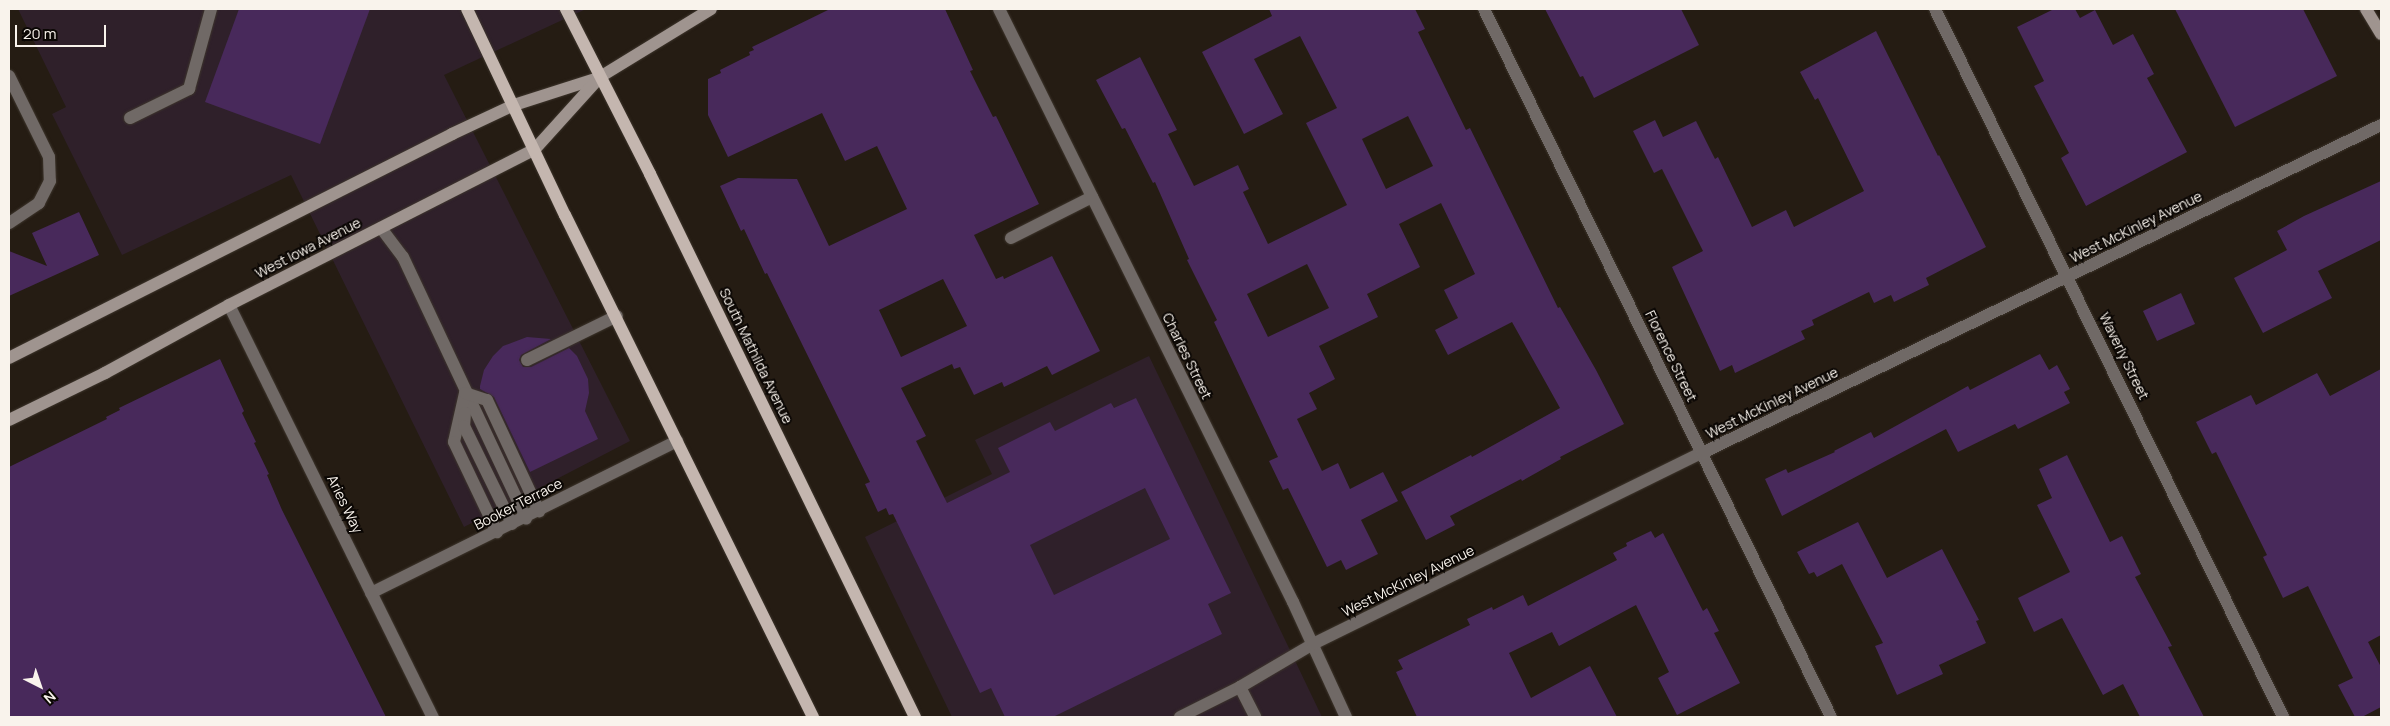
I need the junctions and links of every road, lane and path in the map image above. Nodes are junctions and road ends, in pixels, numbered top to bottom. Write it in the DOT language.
graph roads {
  1 [pos="210,9"];
  2 [pos="467,9"];
  3 [pos="566,9"];
  4 [pos="711,9"];
  5 [pos="999,9"];
  6 [pos="1484,9"];
  7 [pos="1935,9"];
  8 [pos="2366,9"];
  9 [pos="2381,34"];
  10 [pos="9,76"];
  11 [pos="600,77"];
  12 [pos="514,105"];
  13 [pos="130,118"];
  14 [pos="2381,125"];
  15 [pos="535,149"];
  16 [pos="1092,198"];
  17 [pos="9,223"];
  18 [pos="382,228"];
  19 [pos="1011,238"];
  20 [pos="2067,277"];
  21 [pos="229,305"];
  22 [pos="617,316"];
  23 [pos="9,358"];
  24 [pos="527,360"];
  25 [pos="465,393"];
  26 [pos="9,420"];
  27 [pos="677,441"];
  28 [pos="1702,453"];
  29 [pos="540,511"];
  30 [pos="526,518"];
  31 [pos="512,524"];
  32 [pos="498,532"];
  33 [pos="371,593"];
  34 [pos="1312,644"];
  35 [pos="1240,687"];
  36 [pos="433,717"];
  37 [pos="813,717"];
  38 [pos="915,717"];
  39 [pos="1180,717"];
  40 [pos="1256,717"];
  41 [pos="1346,717"];
  42 [pos="1831,717"];
  43 [pos="2283,717"];
  1 -- 13 [label="street"];
  2 -- 12 [label="main road"];
  3 -- 11 [label="main road, South Mathilda Avenue"];
  4 -- 11 [label="street, West Iowa Avenue"];
  5 -- 16 [label="street, Charles Street"];
  6 -- 28 [label="street, Florence Street"];
  7 -- 20 [label="street, Waverly Street"];
  8 -- 9 [label="street"];
  10 -- 17 [label="street"];
  11 -- 12 [label="street, West Iowa Avenue"];
  11 -- 15 [label="street, West Iowa Avenue"];
  11 -- 38 [label="main road, South Mathilda Avenue"];
  12 -- 15 [label="main road"];
  12 -- 23 [label="street, West Iowa Avenue"];
  14 -- 20 [label="street, West McKinley Avenue"];
  15 -- 18 [label="street, West Iowa Avenue"];
  15 -- 22 [label="main road"];
  16 -- 19 [label="street"];
  16 -- 34 [label="street, Charles Street"];
  18 -- 21 [label="street, West Iowa Avenue"];
  18 -- 25 [label="street"];
  20 -- 28 [label="street, West McKinley Avenue"];
  20 -- 43 [label="street, Waverly Street"];
  21 -- 26 [label="street, West Iowa Avenue"];
  21 -- 33 [label="street, Aries Way"];
  22 -- 24 [label="street"];
  22 -- 27 [label="main road"];
  25 -- 29 [label="street"];
  25 -- 30 [label="street"];
  25 -- 31 [label="street"];
  25 -- 32 [label="street"];
  27 -- 29 [label="street, Booker Terrace"];
  27 -- 37 [label="main road"];
  28 -- 34 [label="street, West McKinley Avenue"];
  28 -- 42 [label="street, Florence Street"];
  29 -- 30 [label="street, Booker Terrace"];
  30 -- 31 [label="street, Booker Terrace"];
  31 -- 32 [label="street, Booker Terrace"];
  32 -- 33 [label="street, Booker Terrace"];
  33 -- 36 [label="street, Aries Way"];
  34 -- 35 [label="street, West McKinley Avenue"];
  34 -- 41 [label="street, Charles Street"];
  35 -- 39 [label="street, West McKinley Avenue"];
  35 -- 40 [label="street"];
}
